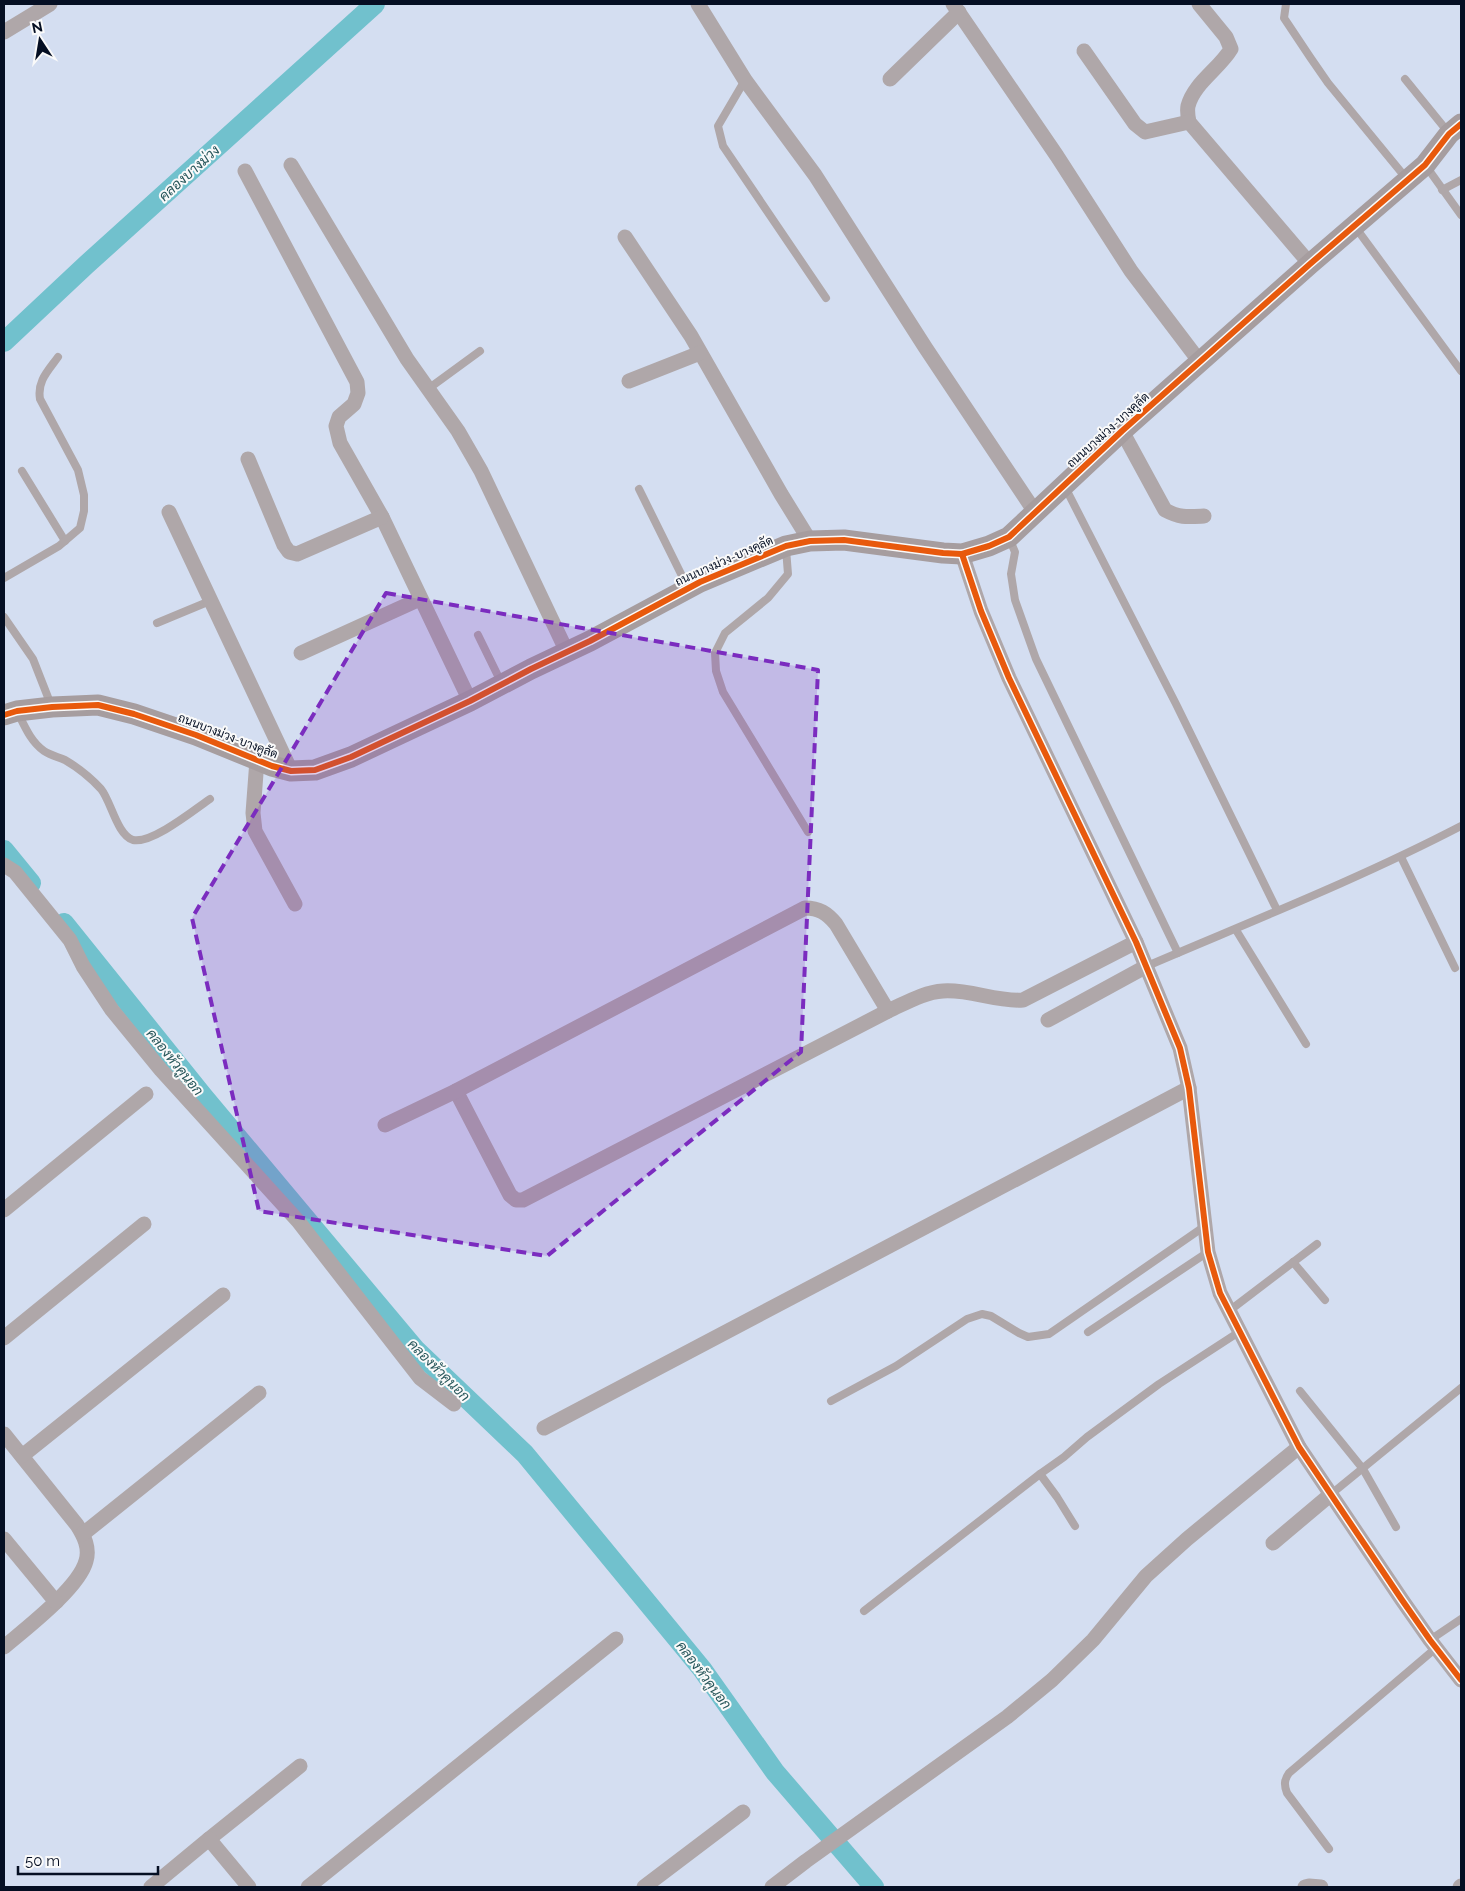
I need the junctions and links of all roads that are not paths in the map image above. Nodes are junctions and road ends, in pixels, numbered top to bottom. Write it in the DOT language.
graph roads {
  1 [pos="50,4"];
  2 [pos="698,4"];
  3 [pos="1199,4"];
  4 [pos="1286,4"];
  5 [pos="956,8"];
  6 [pos="4,32"];
  7 [pos="1084,51"];
  8 [pos="890,79"];
  9 [pos="1405,79"];
  10 [pos="745,80"];
  11 [pos="1189,122"];
  12 [pos="1455,129"];
  13 [pos="291,165"];
  14 [pos="1425,165"];
  15 [pos="245,171"];
  16 [pos="1407,180"];
  17 [pos="1461,180"];
  18 [pos="1442,190"];
  19 [pos="1461,215"];
  20 [pos="1355,227"];
  21 [pos="625,237"];
  22 [pos="1310,264"];
  23 [pos="826,298"];
  24 [pos="480,351"];
  25 [pos="700,353"];
  26 [pos="58,357"];
  27 [pos="1200,362"];
  28 [pos="1461,371"];
  29 [pos="629,381"];
  30 [pos="428,389"];
  31 [pos="1122,431"];
  32 [pos="248,459"];
  33 [pos="22,471"];
  34 [pos="1063,485"];
  35 [pos="639,489"];
  36 [pos="169,512"];
  37 [pos="1035,512"];
  38 [pos="1204,516"];
  39 [pos="382,517"];
  40 [pos="1009,537"];
  41 [pos="65,541"];
  42 [pos="810,541"];
  43 [pos="786,546"];
  44 [pos="962,554"];
  45 [pos="4,578"];
  46 [pos="688,588"];
  47 [pos="420,599"];
  48 [pos="210,601"];
  49 [pos="4,617"];
  50 [pos="157,623"];
  51 [pos="478,635"];
  52 [pos="567,652"];
  53 [pos="301,653"];
  54 [pos="502,684"];
  55 [pos="470,701"];
  56 [pos="52,706"];
  57 [pos="11,713"];
  58 [pos="257,760"];
  59 [pos="291,771"];
  60 [pos="210,799"];
  61 [pos="1461,826"];
  62 [pos="808,832"];
  63 [pos="1401,857"];
  64 [pos="4,865"];
  65 [pos="295,904"];
  66 [pos="1277,910"];
  67 [pos="1236,930"];
  68 [pos="1136,942"];
  69 [pos="1178,953"];
  70 [pos="1147,966"];
  71 [pos="1454,968"];
  72 [pos="888,1011"];
  73 [pos="1048,1020"];
  74 [pos="1306,1044"];
  75 [pos="1189,1088"];
  76 [pos="456,1091"];
  77 [pos="146,1094"];
  78 [pos="385,1125"];
  79 [pos="4,1210"];
  80 [pos="144,1224"];
  81 [pos="1205,1226"];
  82 [pos="1316,1244"];
  83 [pos="1208,1252"];
  84 [pos="1293,1262"];
  85 [pos="223,1295"];
  86 [pos="1325,1300"];
  87 [pos="1229,1311"];
  88 [pos="1088,1332"];
  89 [pos="1239,1332"];
  90 [pos="4,1338"];
  91 [pos="1461,1388"];
  92 [pos="1300,1391"];
  93 [pos="259,1393"];
  94 [pos="831,1401"];
  95 [pos="454,1404"];
  96 [pos="544,1428"];
  97 [pos="4,1434"];
  98 [pos="1299,1446"];
  99 [pos="22,1456"];
  100 [pos="1363,1469"];
  101 [pos="1040,1474"];
  102 [pos="1330,1495"];
  103 [pos="1075,1526"];
  104 [pos="1396,1527"];
  105 [pos="83,1534"];
  106 [pos="4,1539"];
  107 [pos="1273,1543"];
  108 [pos="56,1602"];
  109 [pos="864,1611"];
  110 [pos="1461,1619"];
  111 [pos="616,1639"];
  112 [pos="1433,1644"];
  113 [pos="4,1647"];
  114 [pos="1461,1680"];
  115 [pos="300,1766"];
  116 [pos="743,1812"];
  117 [pos="209,1840"];
  118 [pos="1329,1849"];
  119 [pos="152,1887"];
  120 [pos="249,1887"];
  121 [pos="308,1887"];
  122 [pos="644,1887"];
  123 [pos="772,1887"];
  124 [pos="1305,1887"];
  125 [pos="1320,1887"];
  1 -- 6 [label="street"];
  2 -- 10 [label="street"];
  3 -- 11 [label="street"];
  4 -- 16 [label="lane"];
  5 -- 8 [label="street"];
  5 -- 27 [label="street"];
  7 -- 11 [label="street"];
  9 -- 12 [label="lane"];
  10 -- 23 [label="lane"];
  10 -- 37 [label="street"];
  11 -- 22 [label="street"];
  12 -- 14 [label="street, ถนนบางม่วง-บางคูลัด"];
  13 -- 30 [label="street"];
  14 -- 16 [label="street, ถนนบางม่วง-บางคูลัด"];
  14 -- 18 [label="lane"];
  15 -- 39 [label="street"];
  16 -- 20 [label="street, ถนนบางม่วง-บางคูลัด"];
  17 -- 18 [label="lane"];
  18 -- 19 [label="lane"];
  20 -- 22 [label="street, ถนนบางม่วง-บางคูลัด"];
  20 -- 28 [label="lane"];
  21 -- 25 [label="street"];
  22 -- 27 [label="street, ถนนบางม่วง-บางคูลัด"];
  24 -- 30 [label="lane"];
  25 -- 29 [label="street"];
  25 -- 42 [label="street"];
  26 -- 41 [label="lane"];
  27 -- 31 [label="street, ถนนบางม่วง-บางคูลัด"];
  30 -- 52 [label="street"];
  31 -- 34 [label="street, ถนนบางม่วง-บางคูลัด"];
  31 -- 38 [label="street"];
  32 -- 39 [label="street"];
  33 -- 41 [label="lane"];
  34 -- 37 [label="street, ถนนบางม่วง-บางคูลัด"];
  34 -- 66 [label="lane"];
  35 -- 46 [label="lane"];
  36 -- 48 [label="street"];
  37 -- 40 [label="street, ถนนบางม่วง-บางคูลัด"];
  39 -- 47 [label="street"];
  40 -- 44 [label="street, ถนนบางม่วง-บางคูลัด"];
  40 -- 69 [label="lane"];
  41 -- 45 [label="lane"];
  42 -- 43 [label="street, ถนนบางม่วง-บางคูลัด"];
  42 -- 44 [label="street, ถนนบางม่วง-บางคูลัด"];
  43 -- 46 [label="street, ถนนบางม่วง-บางคูลัด"];
  43 -- 62 [label="lane"];
  44 -- 68 [label="street"];
  46 -- 52 [label="street, ถนนบางม่วง-บางคูลัด"];
  47 -- 53 [label="street"];
  47 -- 55 [label="street"];
  48 -- 50 [label="lane"];
  48 -- 59 [label="street"];
  49 -- 56 [label="lane"];
  51 -- 54 [label="lane"];
  52 -- 54 [label="street, ถนนบางม่วง-บางคูลัด"];
  54 -- 55 [label="street, ถนนบางม่วง-บางคูลัด"];
  55 -- 59 [label="street, ถนนบางม่วง-บางคูลัด"];
  56 -- 57 [label="street, ถนนบางม่วง-บางคูลัด"];
  56 -- 58 [label="street, ถนนบางม่วง-บางคูลัด"];
  57 -- 60 [label="lane"];
  58 -- 59 [label="street, ถนนบางม่วง-บางคูลัด"];
  58 -- 65 [label="street"];
  61 -- 63 [label="lane"];
  63 -- 66 [label="lane"];
  63 -- 71 [label="lane"];
  64 -- 95 [label="street"];
  66 -- 67 [label="lane"];
  67 -- 69 [label="lane"];
  67 -- 74 [label="lane"];
  68 -- 70 [label="street"];
  68 -- 72 [label="street"];
  69 -- 70 [label="lane"];
  70 -- 73 [label="street"];
  70 -- 75 [label="street"];
  72 -- 76 [label="street"];
  72 -- 76 [label="street"];
  75 -- 81 [label="street"];
  75 -- 96 [label="street"];
  76 -- 78 [label="street"];
  77 -- 79 [label="street"];
  80 -- 90 [label="street"];
  81 -- 83 [label="street"];
  81 -- 94 [label="lane"];
  82 -- 84 [label="lane"];
  83 -- 87 [label="street"];
  83 -- 88 [label="lane"];
  84 -- 86 [label="lane"];
  84 -- 87 [label="lane"];
  85 -- 99 [label="street"];
  87 -- 89 [label="street"];
  89 -- 98 [label="street"];
  89 -- 101 [label="lane"];
  91 -- 100 [label="lane"];
  92 -- 100 [label="lane"];
  93 -- 105 [label="street"];
  97 -- 99 [label="street"];
  98 -- 102 [label="street"];
  98 -- 123 [label="street"];
  99 -- 105 [label="street"];
  100 -- 102 [label="lane"];
  100 -- 104 [label="lane"];
  101 -- 103 [label="lane"];
  101 -- 109 [label="lane"];
  102 -- 107 [label="street"];
  102 -- 112 [label="street"];
  105 -- 108 [label="street"];
  106 -- 108 [label="street"];
  108 -- 113 [label="street"];
  110 -- 112 [label="lane"];
  111 -- 121 [label="street"];
  112 -- 114 [label="street"];
  112 -- 118 [label="lane"];
  115 -- 117 [label="street"];
  116 -- 122 [label="street"];
  117 -- 119 [label="street"];
  117 -- 120 [label="street"];
  124 -- 125 [label="street"];
}
